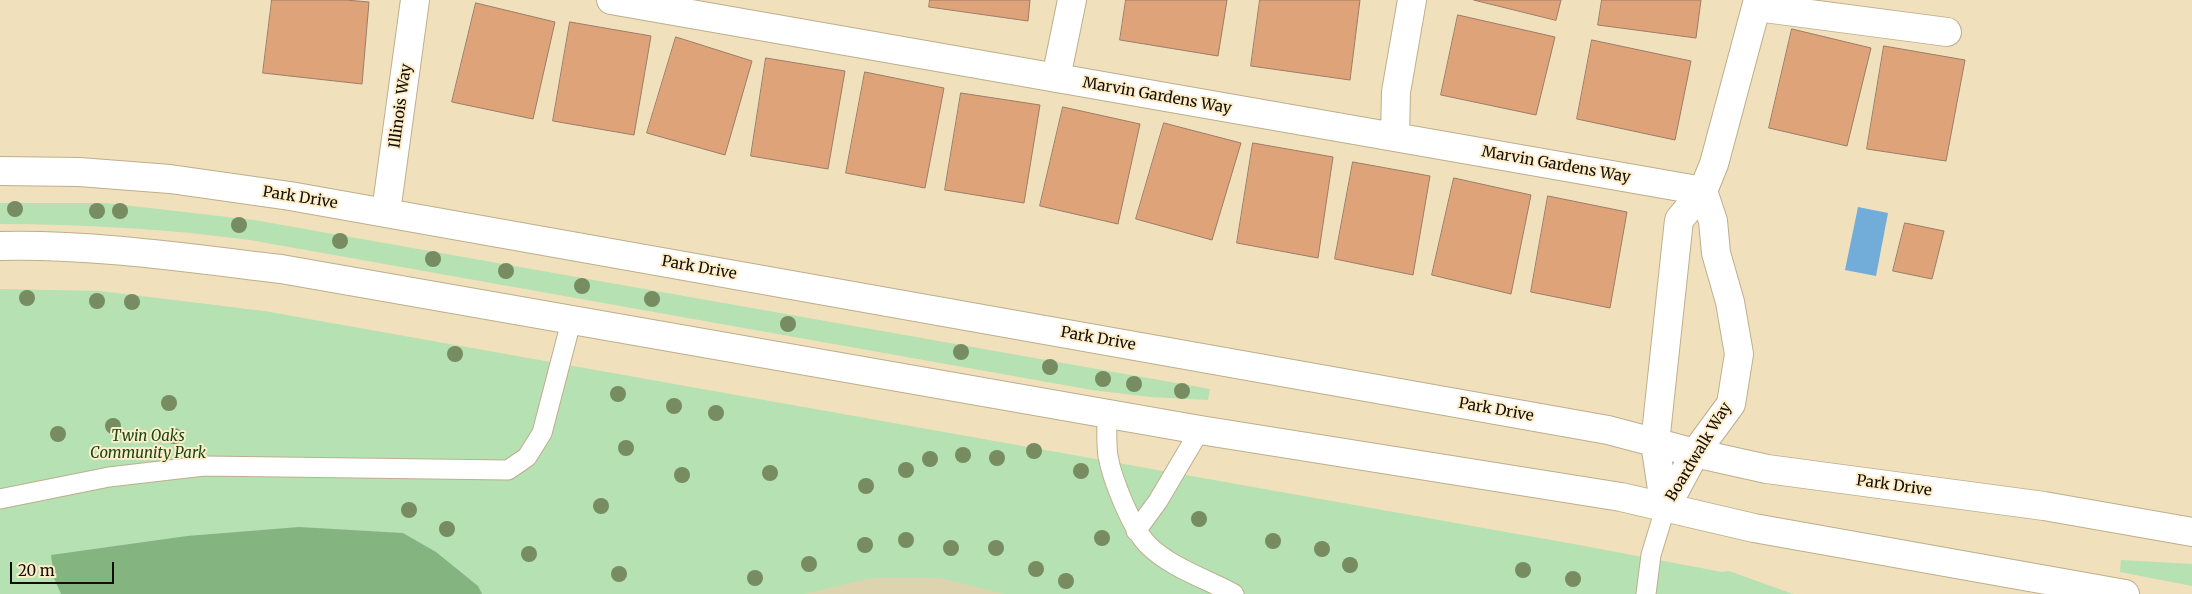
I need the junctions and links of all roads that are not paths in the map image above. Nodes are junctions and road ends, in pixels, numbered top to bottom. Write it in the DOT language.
graph roads {
  1 [pos="415,0"];
  2 [pos="611,0"];
  3 [pos="1072,0"];
  4 [pos="1412,0"];
  5 [pos="1758,3"];
  6 [pos="739,11"];
  7 [pos="1947,32"];
  8 [pos="1056,78"];
  9 [pos="1395,137"];
  10 [pos="0,171"];
  11 [pos="1703,191"];
  12 [pos="386,212"];
  13 [pos="0,246"];
  14 [pos="572,318"];
  15 [pos="1107,414"];
  16 [pos="1200,430"];
  17 [pos="1655,443"];
  18 [pos="1695,453"];
  19 [pos="0,499"];
  20 [pos="1665,509"];
  21 [pos="1136,531"];
  22 [pos="2192,532"];
  23 [pos="1234,594"];
  24 [pos="1646,594"];
  25 [pos="2124,594"];
  1 -- 12 [label="main road, Illinois Way"];
  2 -- 6 [label="main road, Marvin Gardens Way"];
  3 -- 8 [label="main road"];
  4 -- 9 [label="main road"];
  5 -- 7 [label="main road"];
  5 -- 11 [label="main road, Boardwalk Way"];
  6 -- 8 [label="main road, Marvin Gardens Way"];
  8 -- 9 [label="main road, Marvin Gardens Way"];
  9 -- 11 [label="main road, Marvin Gardens Way"];
  10 -- 12 [label="main road, Park Drive"];
  11 -- 17 [label="main road, Boardwalk Way"];
  11 -- 18 [label="main road, Boardwalk Way"];
  12 -- 17 [label="main road, Park Drive"];
  13 -- 14 [label="main road"];
  14 -- 15 [label="main road"];
  14 -- 19 [label="lane"];
  15 -- 16 [label="main road"];
  15 -- 21 [label="lane"];
  16 -- 20 [label="main road"];
  16 -- 21 [label="lane"];
  17 -- 18 [label="main road, Park Drive"];
  17 -- 20 [label="main road, Boardwalk Way"];
  18 -- 20 [label="main road, Boardwalk Way"];
  18 -- 22 [label="main road, Park Drive"];
  20 -- 24 [label="lane"];
  20 -- 25 [label="main road"];
  21 -- 23 [label="lane"];
}
